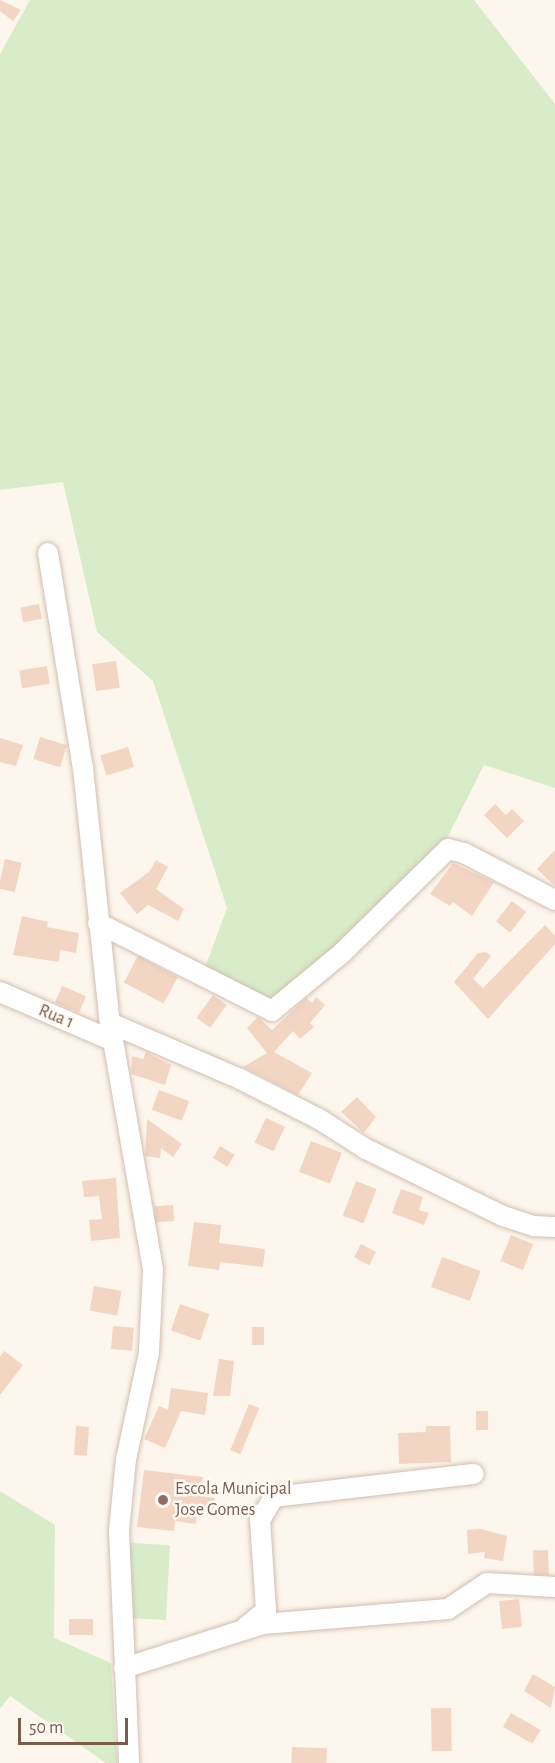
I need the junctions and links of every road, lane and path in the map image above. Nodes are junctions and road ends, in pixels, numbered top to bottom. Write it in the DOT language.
graph roads {
  1 [pos="48,553"];
  2 [pos="555,900"];
  3 [pos="98,923"];
  4 [pos="0,992"];
  5 [pos="111,1032"];
  6 [pos="555,1227"];
  7 [pos="474,1474"];
  8 [pos="555,1587"];
  9 [pos="244,1628"];
  10 [pos="124,1668"];
  11 [pos="129,1763"];
  1 -- 3 [label="street"];
  2 -- 3 [label="street"];
  3 -- 5 [label="street"];
  4 -- 5 [label="street, Rua 1"];
  5 -- 6 [label="street, Rua 1"];
  5 -- 10 [label="street"];
  7 -- 9 [label="street"];
  8 -- 9 [label="street"];
  9 -- 10 [label="street"];
  10 -- 11 [label="street"];
}
